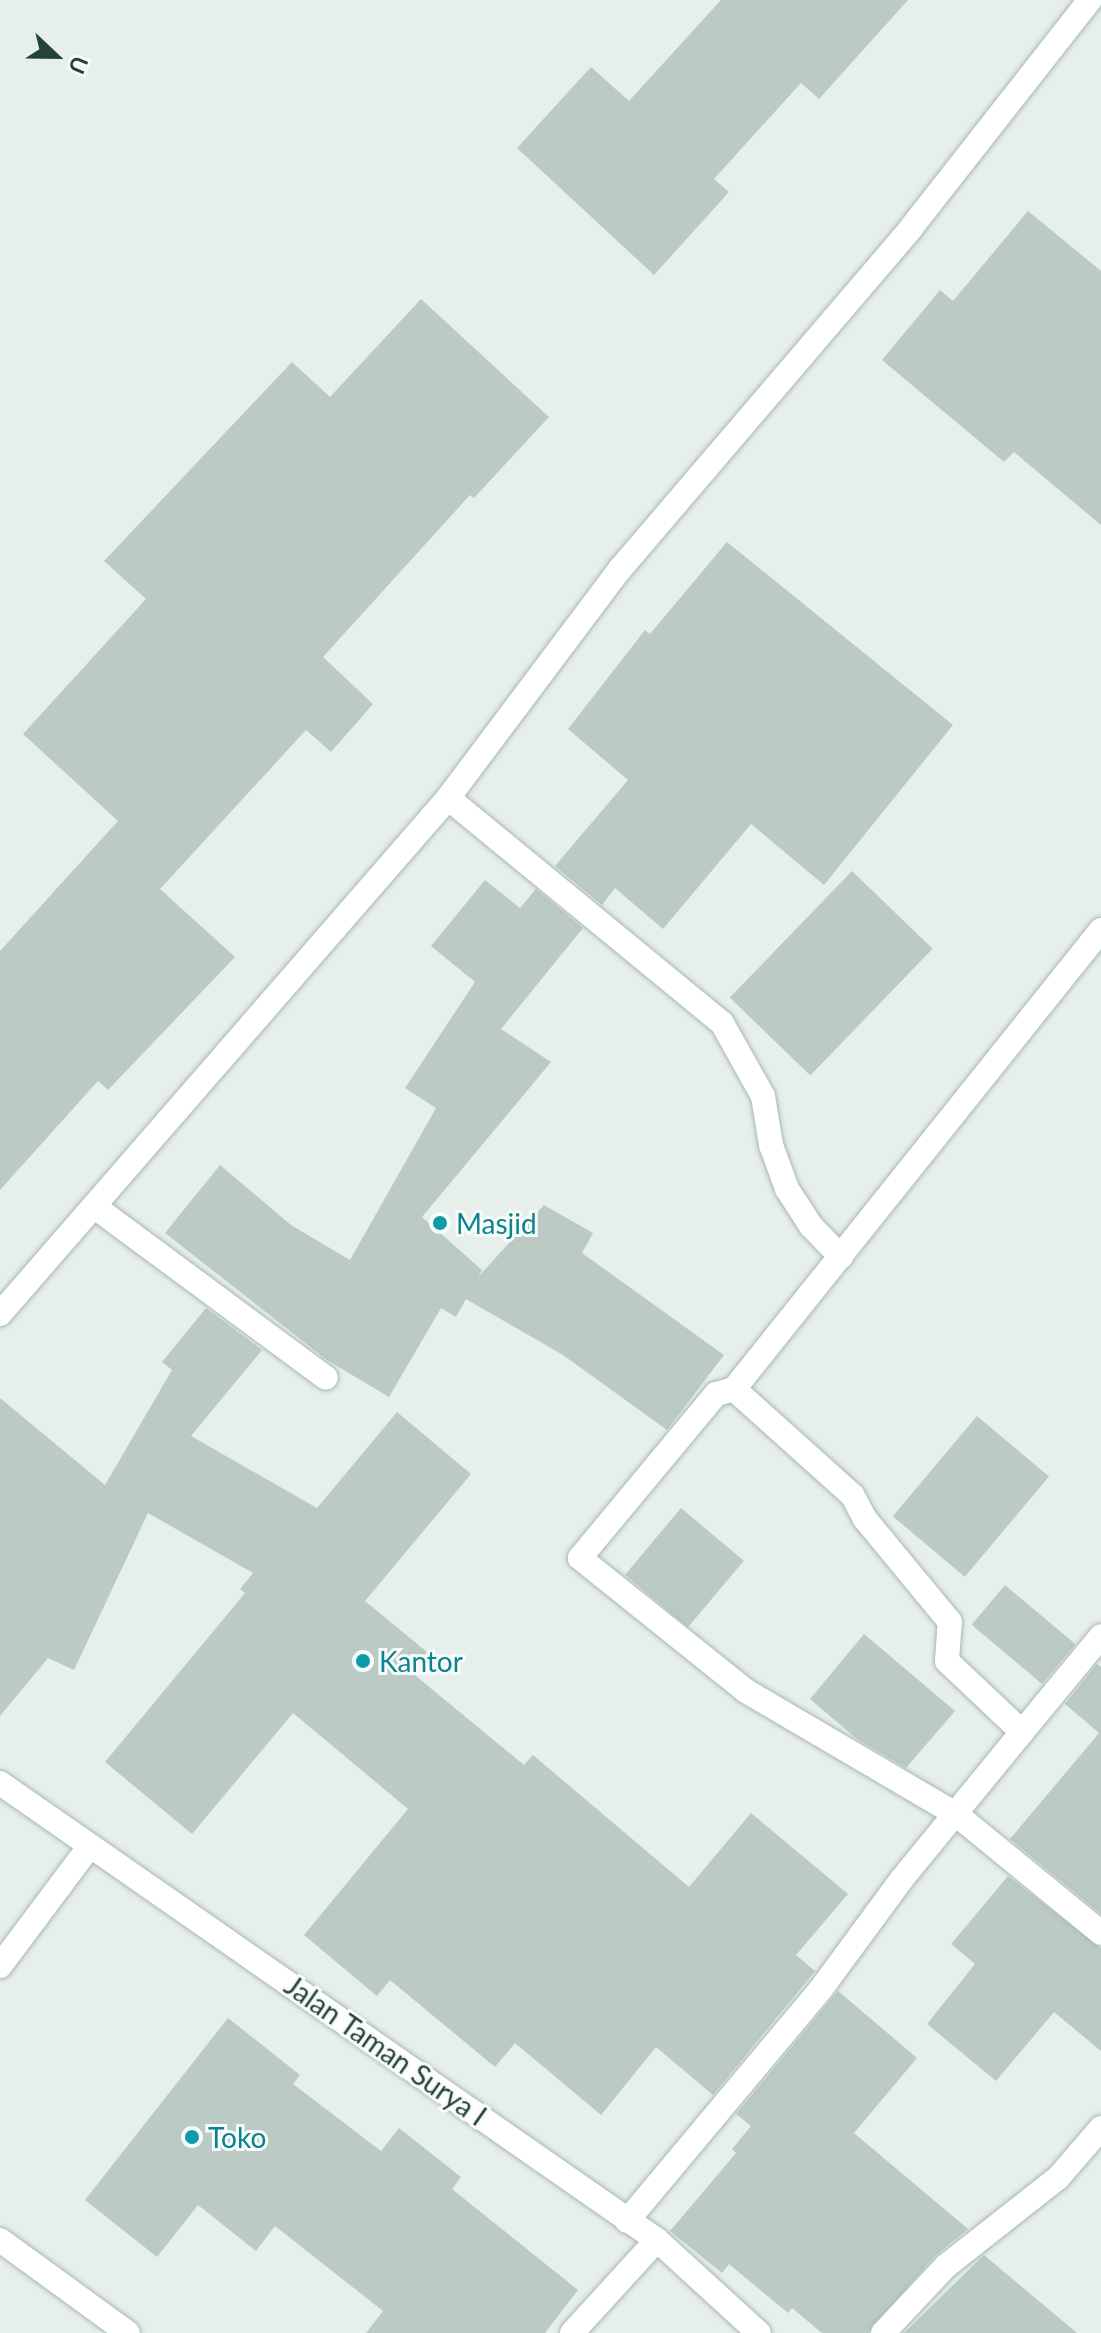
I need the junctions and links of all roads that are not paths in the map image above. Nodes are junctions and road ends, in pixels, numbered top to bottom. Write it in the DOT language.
graph roads {
  1 [pos="1090,0"];
  2 [pos="448,798"];
  3 [pos="1101,930"];
  4 [pos="95,1207"];
  5 [pos="841,1257"];
  6 [pos="0,1314"];
  7 [pos="326,1378"];
  8 [pos="734,1389"];
  9 [pos="1101,1636"];
  10 [pos="1022,1732"];
  11 [pos="0,1783"];
  12 [pos="957,1815"];
  13 [pos="89,1847"];
  14 [pos="1101,1933"];
  15 [pos="0,1966"];
  16 [pos="1101,2128"];
  17 [pos="627,2221"];
  18 [pos="0,2240"];
  19 [pos="657,2240"];
  20 [pos="128,2333"];
  21 [pos="572,2333"];
  22 [pos="759,2333"];
  23 [pos="883,2333"];
  1 -- 2 [label="street"];
  2 -- 4 [label="street"];
  2 -- 5 [label="street"];
  3 -- 5 [label="street"];
  4 -- 6 [label="street"];
  4 -- 7 [label="street"];
  5 -- 8 [label="street"];
  8 -- 10 [label="street"];
  8 -- 12 [label="street"];
  9 -- 10 [label="street"];
  10 -- 12 [label="street"];
  11 -- 13 [label="street, Jalan Taman Surya I"];
  12 -- 14 [label="street"];
  12 -- 17 [label="street"];
  13 -- 15 [label="street"];
  13 -- 17 [label="street, Jalan Taman Surya I"];
  16 -- 23 [label="street"];
  17 -- 19 [label="street, Jalan Taman Surya I"];
  18 -- 20 [label="street"];
  19 -- 21 [label="street"];
  19 -- 22 [label="street, Jalan Taman Surya I"];
}
